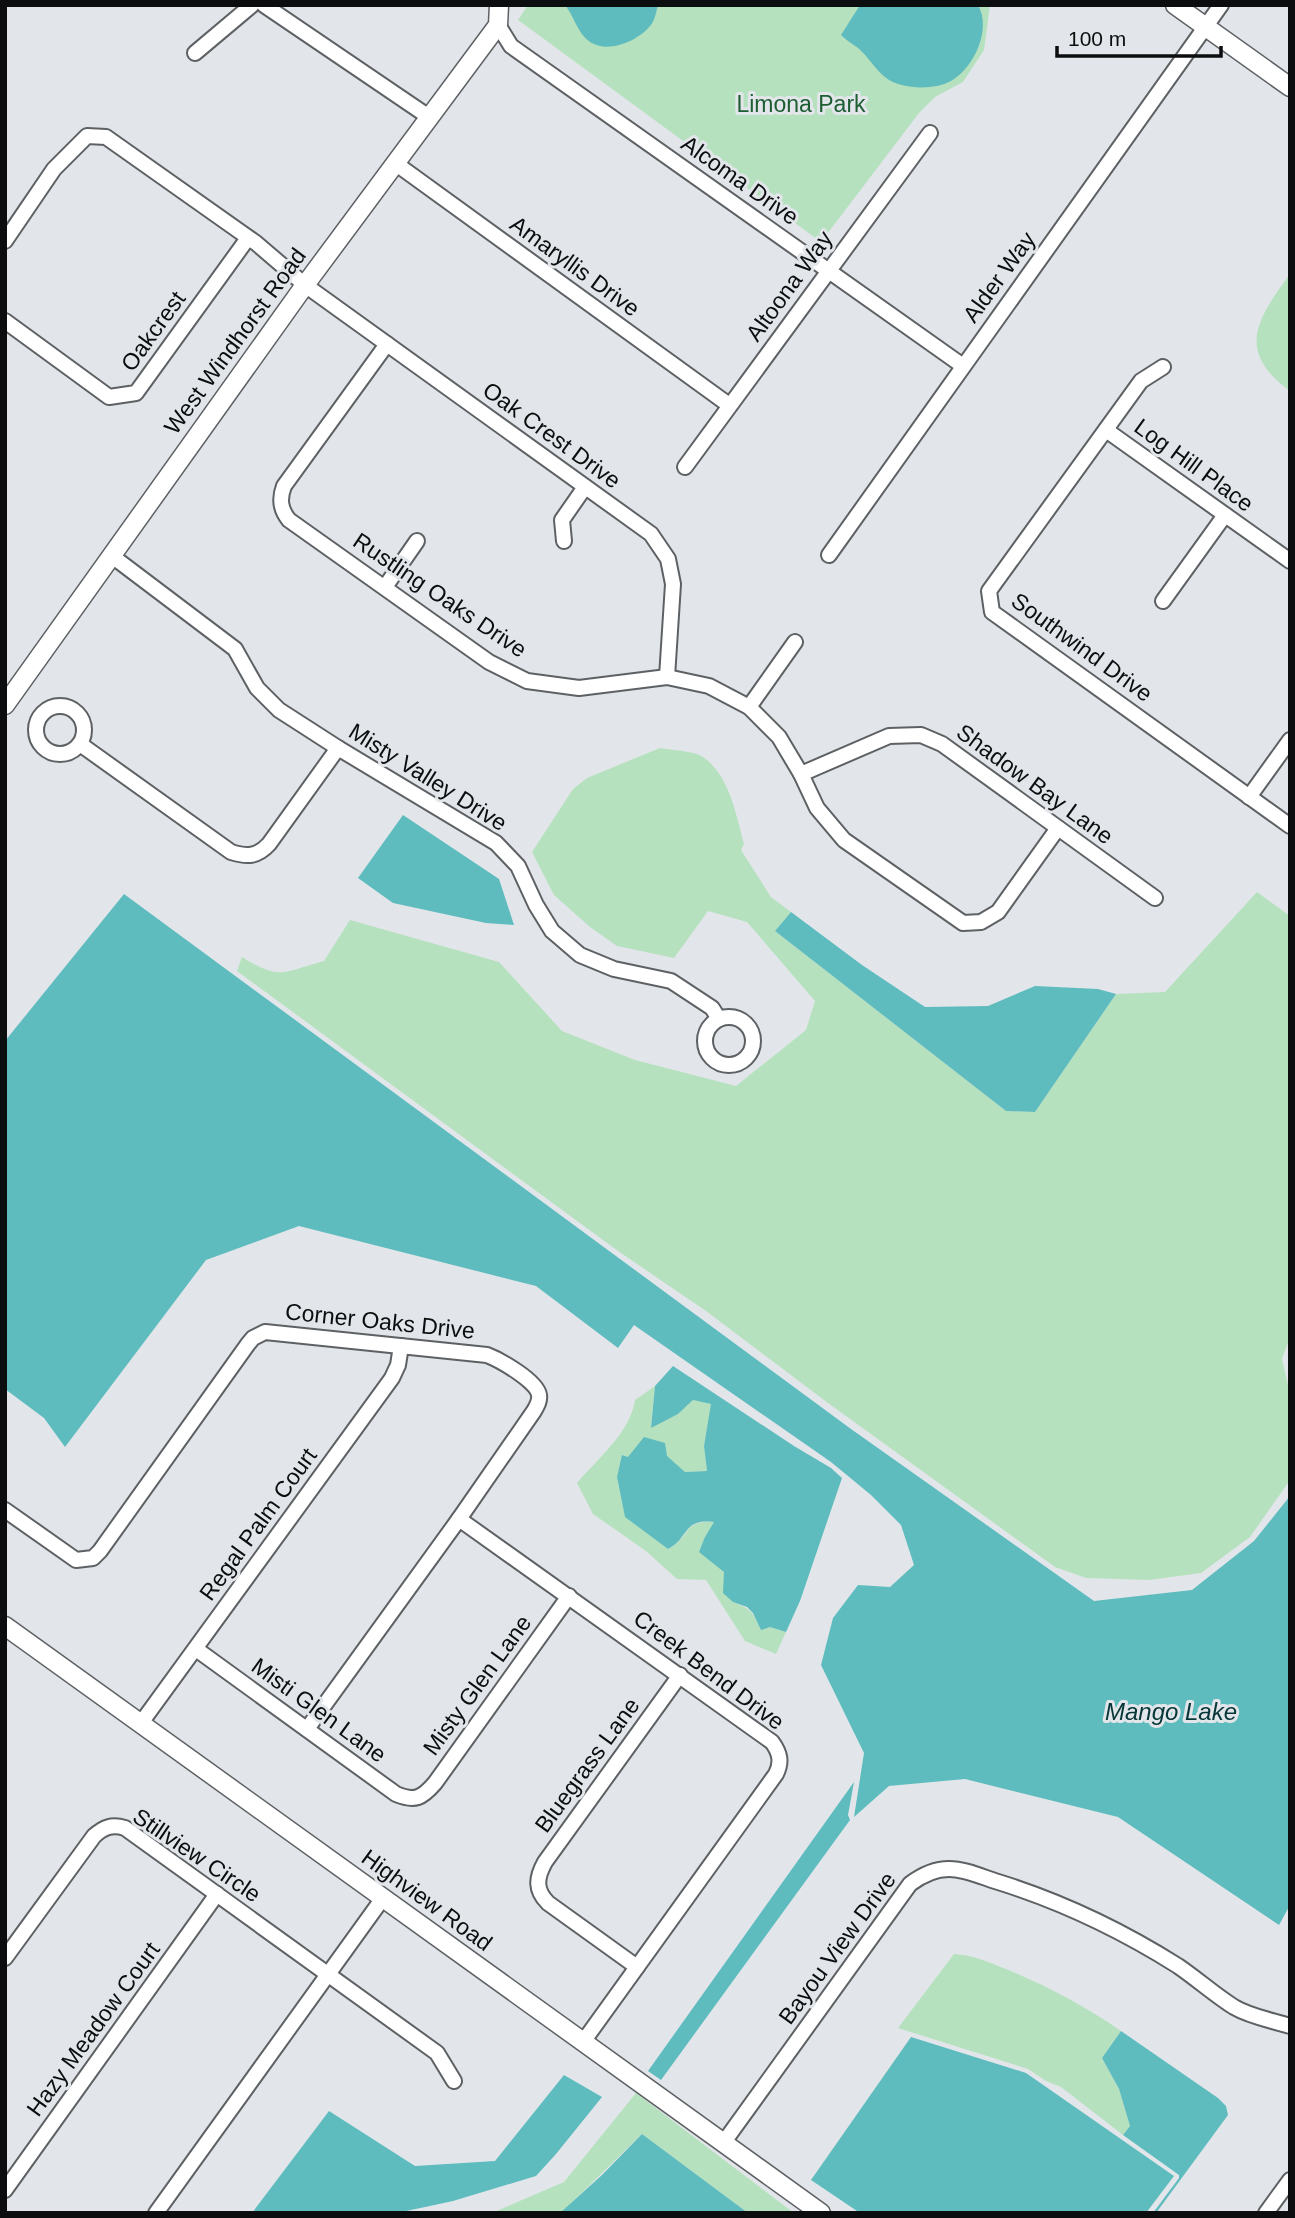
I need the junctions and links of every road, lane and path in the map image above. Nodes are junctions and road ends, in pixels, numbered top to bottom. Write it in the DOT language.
graph roads {
  1 [pos="252,5"];
  2 [pos="264,5"];
  3 [pos="499,5"];
  4 [pos="1175,5"];
  5 [pos="1221,5"];
  6 [pos="498,25"];
  7 [pos="1205,27"];
  8 [pos="195,53"];
  9 [pos="1290,87"];
  10 [pos="429,117"];
  11 [pos="930,133"];
  12 [pos="395,163"];
  13 [pos="248,238"];
  14 [pos="5,241"];
  15 [pos="829,271"];
  16 [pos="305,285"];
  17 [pos="5,321"];
  18 [pos="387,344"];
  19 [pos="963,366"];
  20 [pos="1163,367"];
  21 [pos="729,405"];
  22 [pos="1106,430"];
  23 [pos="685,467"];
  24 [pos="585,487"];
  25 [pos="1226,515"];
  26 [pos="417,541"];
  27 [pos="564,541"];
  28 [pos="829,555"];
  29 [pos="112,556"];
  30 [pos="1290,561"];
  31 [pos="385,587"];
  32 [pos="1163,601"];
  33 [pos="795,642"];
  34 [pos="667,677"];
  35 [pos="5,705"];
  36 [pos="748,707"];
  37 [pos="1290,740"];
  38 [pos="80,744"];
  39 [pos="338,748"];
  40 [pos="801,774"];
  41 [pos="1249,797"];
  42 [pos="1290,826"];
  43 [pos="1058,828"];
  44 [pos="1156,898"];
  45 [pos="719,1018"];
  46 [pos="401,1346"];
  47 [pos="5,1510"];
  48 [pos="459,1519"];
  49 [pos="569,1596"];
  50 [pos="5,1626"];
  51 [pos="196,1648"];
  52 [pos="680,1675"];
  53 [pos="141,1723"];
  54 [pos="307,1729"];
  55 [pos="419,1798"];
  56 [pos="217,1894"];
  57 [pos="383,1898"];
  58 [pos="5,1958"];
  59 [pos="637,1967"];
  60 [pos="327,1974"];
  61 [pos="1290,2026"];
  62 [pos="583,2042"];
  63 [pos="454,2081"];
  64 [pos="724,2141"];
  65 [pos="1290,2180"];
  66 [pos="5,2190"];
  67 [pos="156,2213"];
  68 [pos="821,2213"];
  69 [pos="1266,2213"];
  1 -- 8 [label="street"];
  2 -- 10 [label="street"];
  3 -- 6 [label="street"];
  4 -- 7 [label="street"];
  5 -- 7 [label="street, Alder Way"];
  6 -- 10 [label="street, West Windhorst Road"];
  6 -- 15 [label="street, Alcoma Drive"];
  7 -- 9 [label="street"];
  7 -- 19 [label="street, Alder Way"];
  10 -- 12 [label="street, West Windhorst Road"];
  11 -- 15 [label="street, Altoona Way"];
  12 -- 16 [label="street, West Windhorst Road"];
  12 -- 21 [label="street, Amaryllis Drive"];
  13 -- 14 [label="street"];
  13 -- 16 [label="street"];
  13 -- 17 [label="street, Oakcrest"];
  15 -- 19 [label="street, Alcoma Drive"];
  15 -- 21 [label="street, Altoona Way"];
  16 -- 18 [label="street, Oak Crest Drive"];
  16 -- 29 [label="street, West Windhorst Road"];
  18 -- 24 [label="street, Oak Crest Drive"];
  18 -- 31 [label="street, Rustling Oaks Drive"];
  19 -- 28 [label="street, Alder Way"];
  20 -- 22 [label="street, Southwind Drive"];
  21 -- 23 [label="street, Altoona Way"];
  22 -- 25 [label="street, Log Hill Place"];
  22 -- 41 [label="street, Southwind Drive"];
  24 -- 27 [label="street"];
  24 -- 34 [label="street, Oak Crest Drive"];
  25 -- 30 [label="street, Log Hill Place"];
  25 -- 32 [label="street"];
  26 -- 31 [label="street"];
  29 -- 35 [label="street, West Windhorst Road"];
  29 -- 39 [label="street, Misty Valley Drive"];
  31 -- 34 [label="street, Rustling Oaks Drive"];
  33 -- 36 [label="street"];
  34 -- 36 [label="street, Rustling Oaks Drive"];
  36 -- 40 [label="street, Rustling Oaks Drive"];
  37 -- 41 [label="street"];
  38 -- 39 [label="street"];
  39 -- 45 [label="street, Misty Valley Drive"];
  40 -- 43 [label="street, Shadow Bay Lane"];
  40 -- 43 [label="street, Rustling Oaks Drive"];
  41 -- 42 [label="street, Southwind Drive"];
  43 -- 44 [label="street, Shadow Bay Lane"];
  46 -- 47 [label="street, Corner Oaks Drive"];
  46 -- 48 [label="street, Corner Oaks Drive"];
  46 -- 51 [label="street, Regal Palm Court"];
  48 -- 49 [label="street, Creek Bend Drive"];
  48 -- 54 [label="street, Corner Oaks Drive"];
  49 -- 52 [label="street, Creek Bend Drive"];
  49 -- 55 [label="street, Misty Glen Lane"];
  50 -- 53 [label="street, Highview Road"];
  51 -- 53 [label="street, Regal Palm Court"];
  51 -- 54 [label="street, Misti Glen Lane"];
  52 -- 59 [label="street, Bluegrass Lane"];
  52 -- 59 [label="street, Creek Bend Drive"];
  53 -- 57 [label="street, Highview Road"];
  54 -- 55 [label="street, Misti Glen Lane"];
  56 -- 58 [label="street, Stillview Circle"];
  56 -- 60 [label="street, Stillview Circle"];
  56 -- 66 [label="street, Hazy Meadow Court"];
  57 -- 60 [label="street"];
  57 -- 62 [label="street, Highview Road"];
  59 -- 62 [label="street, Creek Bend Drive"];
  60 -- 63 [label="street, Stillview Circle"];
  60 -- 67 [label="street"];
  61 -- 64 [label="street, Bayou View Drive"];
  62 -- 64 [label="street, Highview Road"];
  64 -- 68 [label="street, Highview Road"];
  65 -- 69 [label="street"];
}
